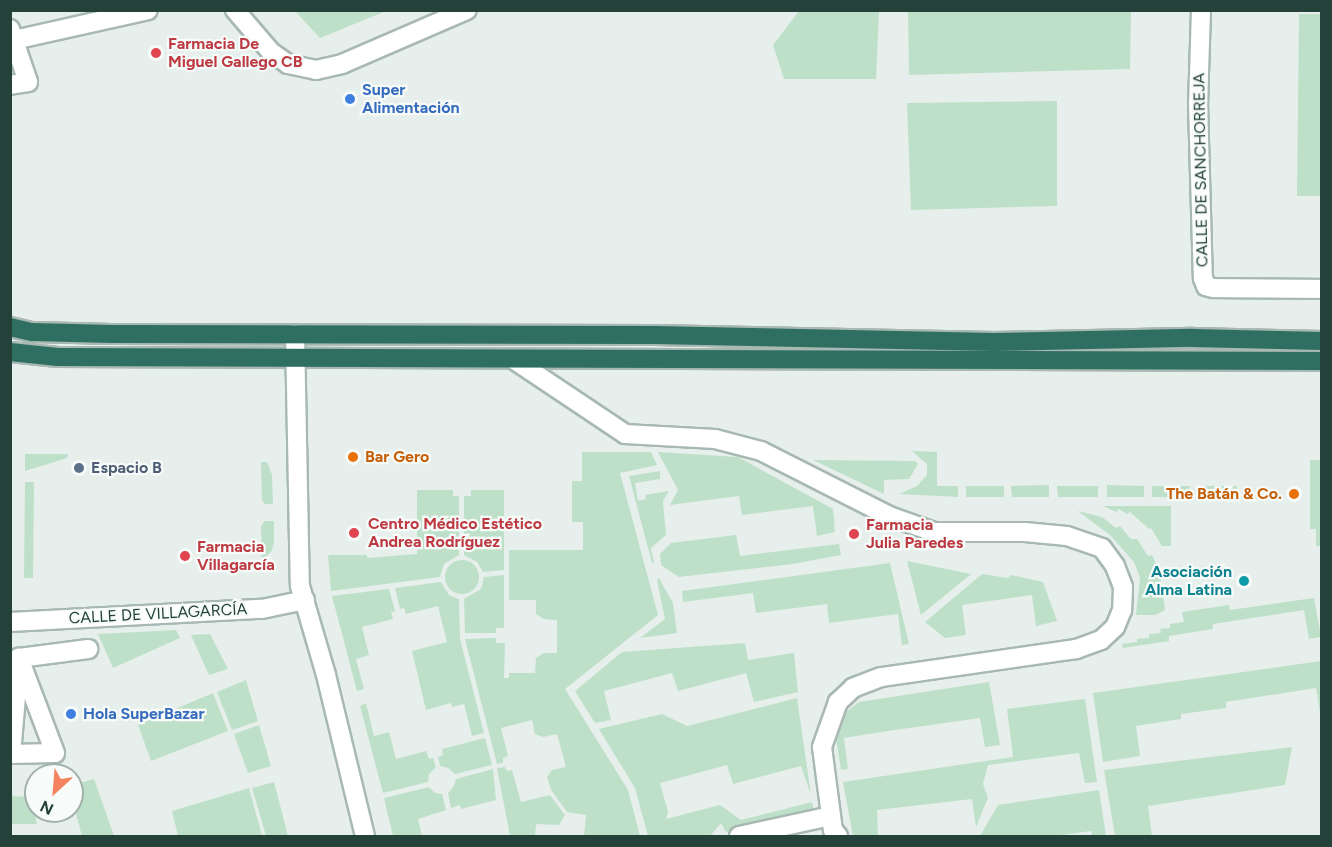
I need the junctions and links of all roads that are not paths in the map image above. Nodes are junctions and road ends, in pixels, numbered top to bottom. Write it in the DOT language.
graph roads {
  1 [pos="148,10"];
  2 [pos="235,10"];
  3 [pos="467,10"];
  4 [pos="1201,10"];
  5 [pos="12,35"];
  6 [pos="10,86"];
  7 [pos="1322,289"];
  8 [pos="10,327"];
  9 [pos="295,334"];
  10 [pos="1322,341"];
  11 [pos="10,352"];
  12 [pos="296,357"];
  13 [pos="513,358"];
  14 [pos="1322,361"];
  15 [pos="305,600"];
  16 [pos="10,622"];
  17 [pos="88,649"];
  18 [pos="20,658"];
  19 [pos="11,754"];
  20 [pos="831,816"];
  21 [pos="364,837"];
  22 [pos="739,837"];
  23 [pos="838,837"];
  1 -- 5 [label="street"];
  2 -- 3 [label="street"];
  4 -- 7 [label="street, CALLE DE SANCHORREJA"];
  5 -- 6 [label="street"];
  8 -- 9 [label="highway"];
  9 -- 10 [label="highway"];
  9 -- 12 [label="street"];
  11 -- 12 [label="highway"];
  12 -- 13 [label="highway"];
  12 -- 15 [label="street"];
  13 -- 14 [label="highway"];
  13 -- 20 [label="street"];
  15 -- 16 [label="street, CALLE DE VILLAGARCÍA"];
  15 -- 21 [label="street"];
  17 -- 18 [label="street"];
  18 -- 19 [label="street"];
  18 -- 19 [label="street"];
  20 -- 22 [label="street"];
  20 -- 23 [label="street"];
}
